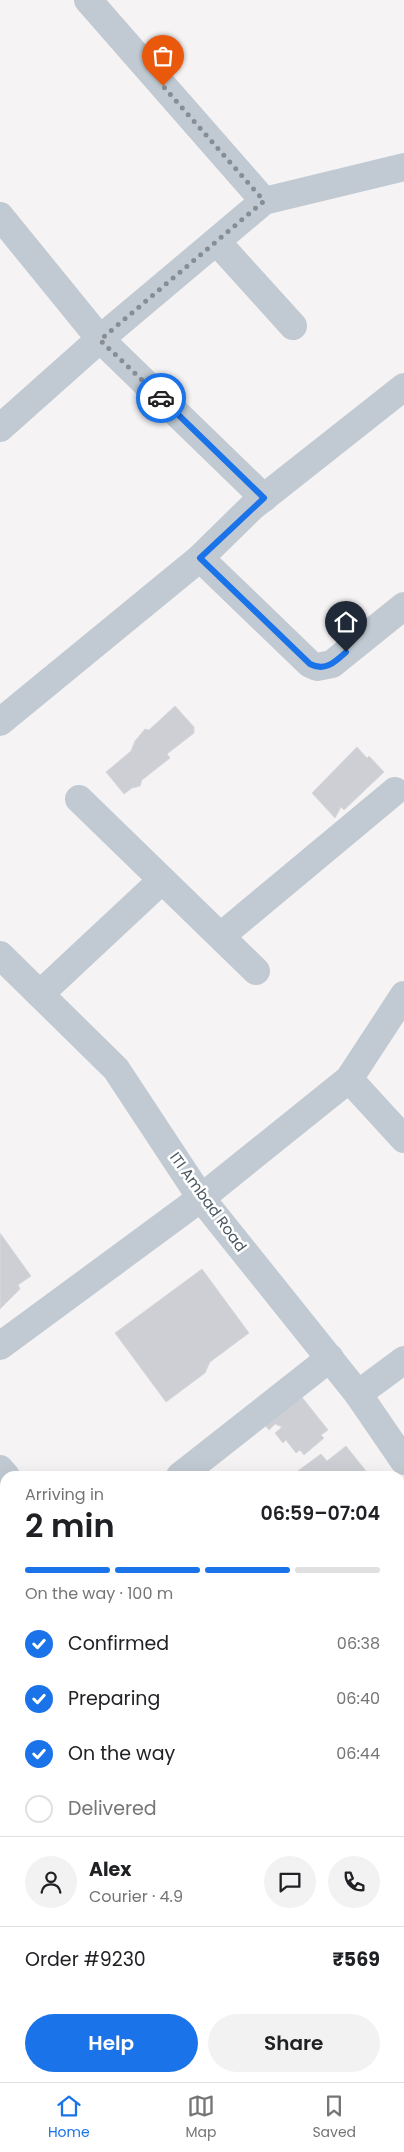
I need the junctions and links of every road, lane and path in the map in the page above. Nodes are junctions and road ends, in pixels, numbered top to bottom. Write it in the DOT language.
graph roads {
  1 [pos="88,0"];
  2 [pos="404,167"];
  3 [pos="264,201"];
  4 [pos="0,216"];
  5 [pos="217,242"];
  6 [pos="293,326"];
  7 [pos="100,340"];
  8 [pos="404,388"];
  9 [pos="0,428"];
  10 [pos="264,498"];
  11 [pos="200,558"];
  12 [pos="404,606"];
  13 [pos="0,722"];
  14 [pos="395,791"];
  15 [pos="79,799"];
  16 [pos="162,880"];
  17 [pos="221,936"];
  18 [pos="0,955"];
  19 [pos="256,970"];
  20 [pos="40,994"];
  21 [pos="404,996"];
  22 [pos="349,1078"];
  23 [pos="404,1139"];
  24 [pos="201,1198"];
  25 [pos="0,1346"];
  26 [pos="330,1358"];
  27 [pos="404,1360"];
  28 [pos="358,1394"];
  29 [pos="404,1461"];
  30 [pos="186,1471"];
  1 -- 3 [label="street"];
  2 -- 3 [label="street"];
  3 -- 5 [label="street"];
  4 -- 7 [label="street"];
  5 -- 6 [label="street"];
  5 -- 7 [label="street"];
  7 -- 9 [label="street"];
  7 -- 10 [label="street"];
  8 -- 10 [label="street"];
  10 -- 11 [label="street"];
  11 -- 12 [label="street"];
  11 -- 13 [label="street"];
  14 -- 17 [label="street"];
  15 -- 16 [label="street"];
  16 -- 17 [label="street"];
  16 -- 20 [label="street"];
  17 -- 19 [label="street"];
  18 -- 20 [label="street, ITI Ambad Road"];
  20 -- 24 [label="street, ITI Ambad Road"];
  21 -- 22 [label="street"];
  22 -- 23 [label="street"];
  22 -- 24 [label="street"];
  24 -- 25 [label="street"];
  24 -- 26 [label="street, ITI Ambad Road"];
  26 -- 28 [label="street, ITI Ambad Road"];
  26 -- 30 [label="street"];
  27 -- 28 [label="street"];
  28 -- 29 [label="street, ITI Ambad Road"];
}
